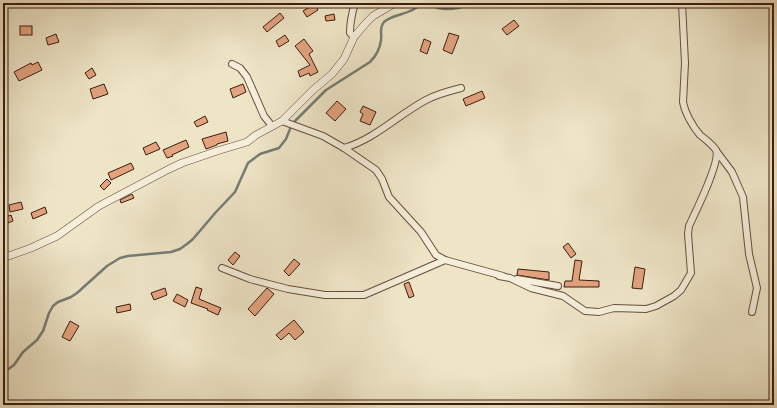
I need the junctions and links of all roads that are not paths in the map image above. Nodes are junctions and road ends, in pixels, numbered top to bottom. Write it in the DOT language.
graph roads {
  1 [pos="355,3"];
  2 [pos="395,3"];
  3 [pos="682,3"];
  4 [pos="354,37"];
  5 [pos="232,64"];
  6 [pos="461,88"];
  7 [pos="282,121"];
  8 [pos="272,126"];
  9 [pos="344,148"];
  10 [pos="717,152"];
  11 [pos="3,258"];
  12 [pos="445,260"];
  13 [pos="222,268"];
  14 [pos="499,276"];
  15 [pos="558,286"];
  16 [pos="752,312"];
  1 -- 4 [label="street"];
  2 -- 4 [label="street"];
  3 -- 10 [label="street"];
  4 -- 7 [label="street"];
  5 -- 8 [label="street"];
  6 -- 9 [label="street"];
  7 -- 8 [label="street"];
  7 -- 9 [label="street"];
  8 -- 11 [label="street"];
  9 -- 12 [label="street"];
  10 -- 14 [label="street"];
  10 -- 16 [label="street"];
  12 -- 13 [label="street"];
  12 -- 14 [label="street"];
  14 -- 15 [label="street"];
}
